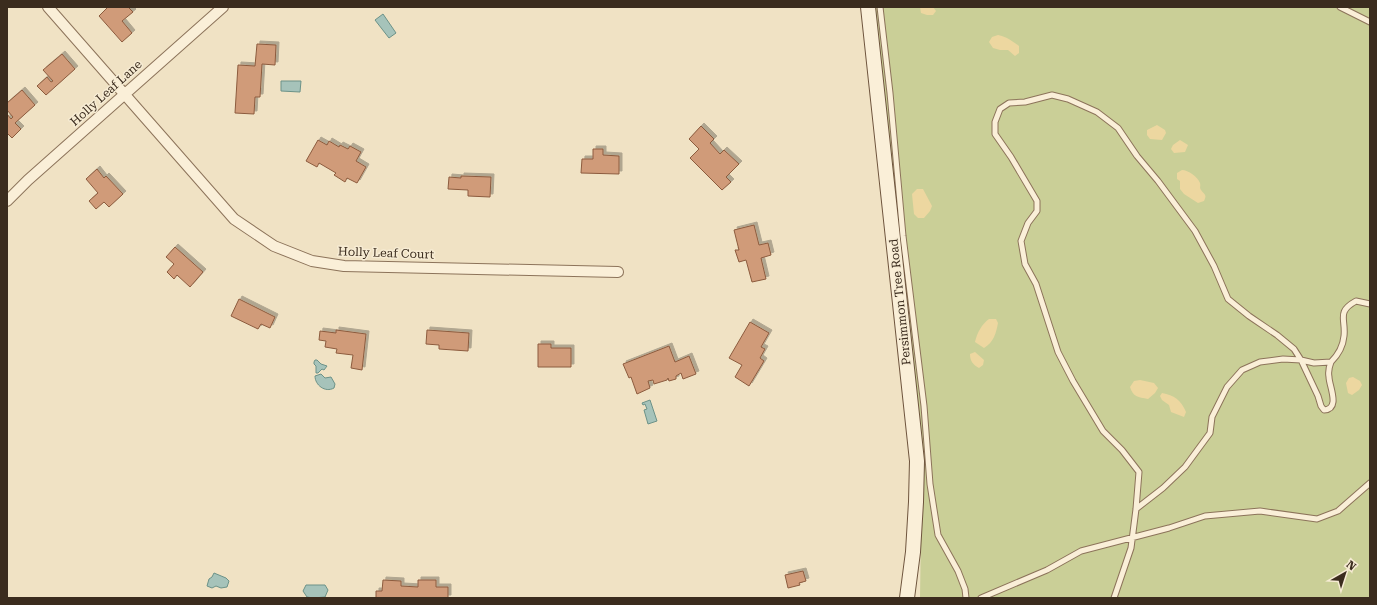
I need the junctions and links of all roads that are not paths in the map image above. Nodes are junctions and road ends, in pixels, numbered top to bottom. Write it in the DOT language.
graph roads {
  1 [pos="48,7"];
  2 [pos="223,7"];
  3 [pos="868,7"];
  4 [pos="880,7"];
  5 [pos="1340,7"];
  6 [pos="1370,22"];
  7 [pos="125,94"];
  8 [pos="7,201"];
  9 [pos="618,272"];
  10 [pos="1370,304"];
  11 [pos="1301,360"];
  12 [pos="1331,362"];
  13 [pos="1370,483"];
  14 [pos="1136,509"];
  15 [pos="1132,538"];
  16 [pos="907,598"];
  17 [pos="966,598"];
  18 [pos="981,598"];
  19 [pos="1114,598"];
  1 -- 7 [label="street, Holly Leaf Court"];
  2 -- 7 [label="street, Holly Leaf Lane"];
  3 -- 16 [label="main road, Persimmon Tree Road"];
  4 -- 17 [label="lane"];
  5 -- 6 [label="lane"];
  7 -- 8 [label="street, Holly Leaf Lane"];
  7 -- 9 [label="street, Holly Leaf Court"];
  10 -- 12 [label="lane"];
  11 -- 12 [label="lane"];
  11 -- 12 [label="lane"];
  11 -- 14 [label="lane"];
  11 -- 14 [label="lane"];
  13 -- 15 [label="lane"];
  14 -- 15 [label="lane"];
  15 -- 18 [label="lane"];
  15 -- 19 [label="lane"];
}
